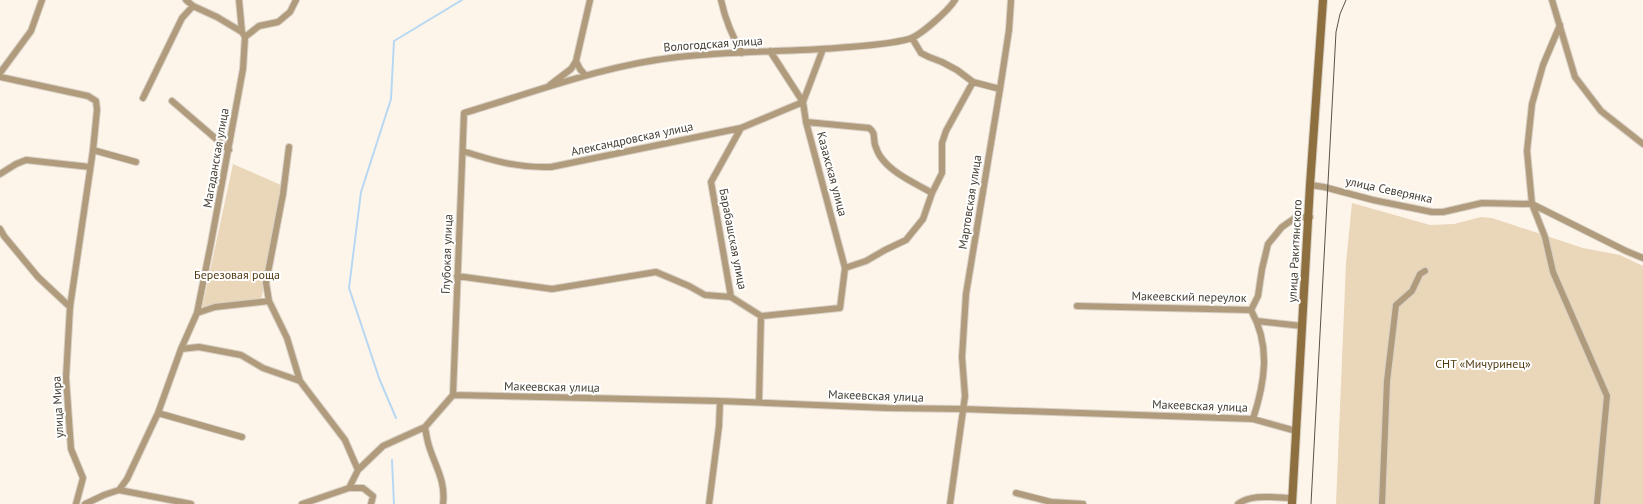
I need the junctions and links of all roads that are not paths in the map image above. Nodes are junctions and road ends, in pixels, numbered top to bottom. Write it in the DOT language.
graph roads {
  1 [pos="42,0"];
  2 [pos="186,0"];
  3 [pos="239,0"];
  4 [pos="296,0"];
  5 [pos="590,0"];
  6 [pos="721,0"];
  7 [pos="955,0"];
  8 [pos="1011,0"];
  9 [pos="1323,0"];
  10 [pos="1552,0"];
  11 [pos="193,6"];
  12 [pos="1560,25"];
  13 [pos="244,34"];
  14 [pos="912,38"];
  15 [pos="823,49"];
  16 [pos="770,51"];
  17 [pos="742,53"];
  18 [pos="576,61"];
  19 [pos="0,73"];
  20 [pos="585,75"];
  21 [pos="0,77"];
  22 [pos="973,82"];
  23 [pos="548,88"];
  24 [pos="1000,89"];
  25 [pos="143,98"];
  26 [pos="172,101"];
  27 [pos="803,102"];
  28 [pos="464,113"];
  29 [pos="806,122"];
  30 [pos="741,128"];
  31 [pos="1643,144"];
  32 [pos="289,147"];
  33 [pos="93,150"];
  34 [pos="229,150"];
  35 [pos="463,152"];
  36 [pos="136,162"];
  37 [pos="90,167"];
  38 [pos="0,174"];
  39 [pos="1310,185"];
  40 [pos="932,193"];
  41 [pos="1532,204"];
  42 [pos="1310,216"];
  43 [pos="0,230"];
  44 [pos="1643,258"];
  45 [pos="845,268"];
  46 [pos="1425,271"];
  47 [pos="457,276"];
  48 [pos="731,297"];
  49 [pos="270,301"];
  50 [pos="1077,306"];
  51 [pos="70,307"];
  52 [pos="1251,310"];
  53 [pos="197,313"];
  54 [pos="761,316"];
  55 [pos="1257,321"];
  56 [pos="1302,326"];
  57 [pos="180,349"];
  58 [pos="300,381"];
  59 [pos="453,395"];
  60 [pos="720,401"];
  61 [pos="759,402"];
  62 [pos="962,409"];
  63 [pos="158,413"];
  64 [pos="1253,419"];
  65 [pos="425,427"];
  66 [pos="1296,430"];
  67 [pos="242,438"];
  68 [pos="358,470"];
  69 [pos="349,488"];
  70 [pos="119,490"];
  71 [pos="1016,493"];
  72 [pos="1293,501"];
  73 [pos="76,504"];
  74 [pos="85,504"];
  75 [pos="191,504"];
  76 [pos="302,504"];
  77 [pos="371,504"];
  78 [pos="443,504"];
  79 [pos="709,504"];
  80 [pos="950,504"];
  81 [pos="1083,504"];
  82 [pos="1238,504"];
  83 [pos="1382,504"];
  84 [pos="1597,504"];
  1 -- 19 [label="street"];
  2 -- 11 [label="street"];
  3 -- 13 [label="street, Магаданская улица"];
  4 -- 13 [label="street"];
  5 -- 18 [label="street"];
  6 -- 17 [label="street"];
  7 -- 14 [label="street, Вологодская улица"];
  8 -- 24 [label="street, Мартовская улица"];
  9 -- 39 [label="main road, улица Ракитянского"];
  10 -- 12 [label="street"];
  11 -- 13 [label="street"];
  11 -- 25 [label="street"];
  12 -- 31 [label="street"];
  12 -- 41 [label="street"];
  13 -- 34 [label="street, Магаданская улица"];
  14 -- 15 [label="street, Вологодская улица"];
  14 -- 22 [label="street"];
  15 -- 16 [label="street, Вологодская улица"];
  15 -- 27 [label="street, Казахская улица"];
  16 -- 17 [label="street, Вологодская улица"];
  16 -- 27 [label="street"];
  17 -- 20 [label="street, Вологодская улица"];
  18 -- 20 [label="street"];
  18 -- 23 [label="street"];
  20 -- 23 [label="street, Вологодская улица"];
  21 -- 33 [label="street, улица Мира"];
  22 -- 24 [label="street"];
  22 -- 40 [label="street"];
  23 -- 28 [label="street, Вологодская улица"];
  24 -- 62 [label="street, Мартовская улица"];
  26 -- 34 [label="street"];
  27 -- 29 [label="street, Казахская улица"];
  27 -- 30 [label="street, Александровская улица"];
  28 -- 35 [label="street, Глубокая улица"];
  29 -- 40 [label="street"];
  29 -- 45 [label="street, Казахская улица"];
  30 -- 35 [label="street, Александровская улица"];
  30 -- 48 [label="street, Барабашская улица"];
  32 -- 49 [label="street"];
  33 -- 36 [label="street"];
  33 -- 37 [label="street, улица Мира"];
  34 -- 53 [label="street, Магаданская улица"];
  35 -- 47 [label="street, Глубокая улица"];
  37 -- 38 [label="street"];
  37 -- 51 [label="street, улица Мира"];
  39 -- 41 [label="street, улица Северянка"];
  39 -- 42 [label="main road, улица Ракитянского"];
  40 -- 45 [label="street"];
  41 -- 44 [label="street, улица Северянка"];
  41 -- 84 [label="street"];
  42 -- 52 [label="street, Макеевский переулок"];
  42 -- 56 [label="main road, улица Ракитянского"];
  43 -- 51 [label="street"];
  45 -- 54 [label="street, Казахская улица"];
  46 -- 83 [label="street"];
  47 -- 48 [label="street"];
  47 -- 59 [label="street, Глубокая улица"];
  48 -- 54 [label="street, Барабашская улица"];
  49 -- 53 [label="street"];
  49 -- 58 [label="street"];
  50 -- 52 [label="street, Макеевский переулок"];
  51 -- 73 [label="street, улица Мира"];
  52 -- 55 [label="street"];
  53 -- 57 [label="street, Магаданская улица"];
  54 -- 61 [label="street"];
  55 -- 56 [label="street"];
  55 -- 64 [label="street"];
  56 -- 66 [label="main road, улица Ракитянского"];
  57 -- 58 [label="street"];
  57 -- 63 [label="street"];
  58 -- 68 [label="street"];
  59 -- 60 [label="street, Макеевская улица"];
  59 -- 65 [label="street"];
  60 -- 61 [label="street, Макеевская улица"];
  60 -- 79 [label="street"];
  61 -- 62 [label="street, Макеевская улица"];
  62 -- 64 [label="street, Макеевская улица"];
  62 -- 80 [label="street, Мартовская улица"];
  63 -- 67 [label="street"];
  63 -- 70 [label="street"];
  64 -- 66 [label="street, Макеевская улица"];
  65 -- 68 [label="street"];
  65 -- 78 [label="street"];
  66 -- 72 [label="main road, улица Ракитянского"];
  68 -- 69 [label="street"];
  69 -- 76 [label="street"];
  69 -- 77 [label="street"];
  70 -- 74 [label="street"];
  70 -- 75 [label="street"];
  71 -- 81 [label="street"];
  72 -- 82 [label="street"];
}
